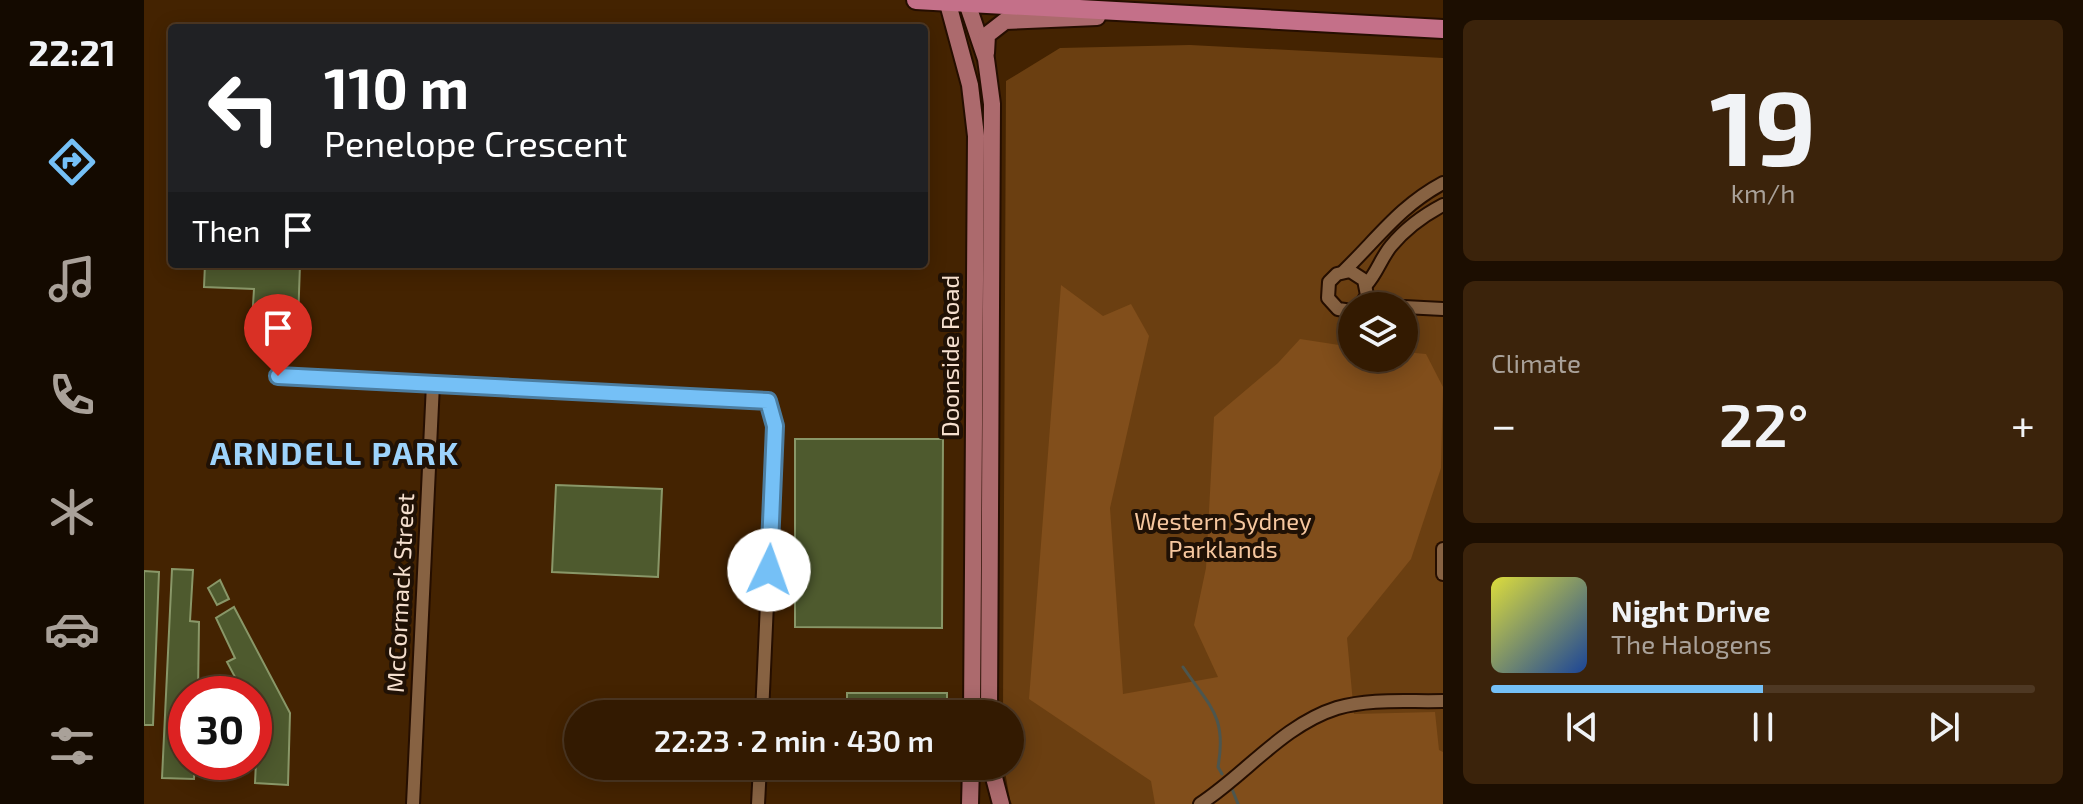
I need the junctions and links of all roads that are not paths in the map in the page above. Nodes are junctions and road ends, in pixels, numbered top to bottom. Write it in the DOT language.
graph roads {
  1 [pos="916,0"];
  2 [pos="947,1"];
  3 [pos="967,2"];
  4 [pos="1154,13"];
  5 [pos="1443,29"];
  6 [pos="986,59"];
  7 [pos="1443,183"];
  8 [pos="1443,205"];
  9 [pos="1344,271"];
  10 [pos="1366,285"];
  11 [pos="1367,292"];
  12 [pos="1338,308"];
  13 [pos="1418,308"];
  14 [pos="1443,309"];
  15 [pos="278,376"];
  16 [pos="433,384"];
  17 [pos="1443,549"];
  18 [pos="1443,574"];
  19 [pos="763,700"];
  20 [pos="972,700"];
  21 [pos="989,700"];
  22 [pos="1443,701"];
  23 [pos="759,780"];
  24 [pos="971,780"];
  25 [pos="990,780"];
  26 [pos="994,780"];
  27 [pos="1211,799"];
  28 [pos="413,804"];
  29 [pos="758,804"];
  30 [pos="970,804"];
  31 [pos="989,804"];
  32 [pos="1001,804"];
  33 [pos="1200,804"];
  1 -- 2 [label="highway"];
  2 -- 3 [label="highway"];
  2 -- 20 [label="main road, Doonside Road"];
  3 -- 4 [label="highway"];
  3 -- 6 [label="main road, Doonside Road"];
  4 -- 5 [label="highway"];
  4 -- 6 [label="main road"];
  6 -- 21 [label="main road, Doonside Road"];
  7 -- 9 [label="street"];
  8 -- 10 [label="street"];
  9 -- 10 [label="street"];
  9 -- 12 [label="street"];
  10 -- 11 [label="street"];
  13 -- 14 [label="street"];
  15 -- 16 [label="street"];
  16 -- 19 [label="street"];
  16 -- 28 [label="street, McCormack Street"];
  17 -- 18 [label="street"];
  22 -- 27 [label="street"];
  23 -- 29 [label="street"];
  24 -- 30 [label="main road"];
  25 -- 31 [label="main road"];
  26 -- 32 [label="main road"];
  27 -- 33 [label="street"];
}
